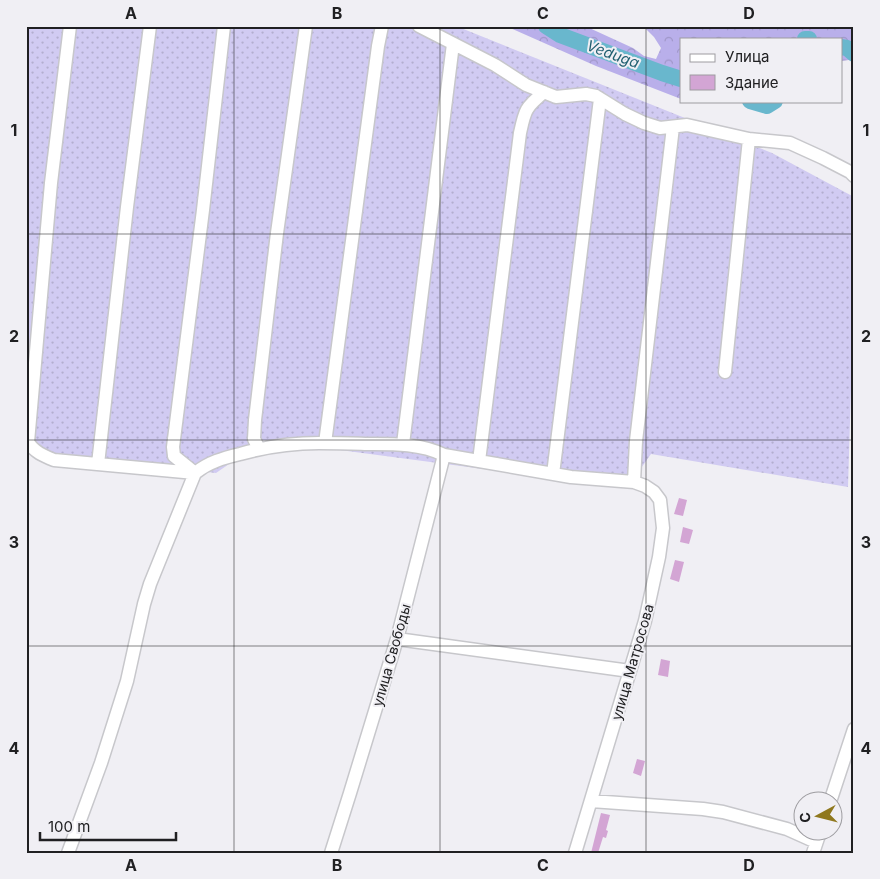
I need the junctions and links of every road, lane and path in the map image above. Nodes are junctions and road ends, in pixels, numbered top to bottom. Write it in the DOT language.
graph roads {
  1 [pos="70,26"];
  2 [pos="150,26"];
  3 [pos="224,26"];
  4 [pos="306,26"];
  5 [pos="382,26"];
  6 [pos="419,26"];
  7 [pos="453,44"];
  8 [pos="544,92"];
  9 [pos="600,99"];
  10 [pos="674,127"];
  11 [pos="749,138"];
  12 [pos="854,176"];
  13 [pos="725,372"];
  14 [pos="325,443"];
  15 [pos="403,444"];
  16 [pos="259,449"];
  17 [pos="444,455"];
  18 [pos="479,461"];
  19 [pos="98,464"];
  20 [pos="195,473"];
  21 [pos="553,474"];
  22 [pos="634,482"];
  23 [pos="396,639"];
  24 [pos="630,672"];
  25 [pos="854,729"];
  26 [pos="833,792"];
  27 [pos="591,801"];
  28 [pos="817,846"];
  29 [pos="68,853"];
  30 [pos="331,853"];
  31 [pos="575,853"];
  1 -- 19 [label="street"];
  2 -- 19 [label="street"];
  3 -- 20 [label="street"];
  4 -- 16 [label="street"];
  5 -- 14 [label="street"];
  6 -- 7 [label="street"];
  7 -- 8 [label="street"];
  7 -- 15 [label="street"];
  8 -- 9 [label="street"];
  8 -- 18 [label="street"];
  9 -- 10 [label="street"];
  9 -- 21 [label="street"];
  10 -- 11 [label="street"];
  10 -- 22 [label="street"];
  11 -- 12 [label="street"];
  11 -- 13 [label="street"];
  14 -- 15 [label="street"];
  14 -- 16 [label="street"];
  15 -- 17 [label="street"];
  16 -- 20 [label="street"];
  17 -- 18 [label="street"];
  17 -- 23 [label="street, улица Свободы"];
  18 -- 21 [label="street"];
  19 -- 20 [label="street"];
  20 -- 29 [label="street"];
  21 -- 22 [label="street"];
  22 -- 24 [label="street, улица Матросова"];
  23 -- 24 [label="street"];
  23 -- 30 [label="street, улица Свободы"];
  24 -- 27 [label="street, улица Матросова"];
  25 -- 26 [label="street"];
  27 -- 28 [label="street"];
  27 -- 31 [label="street, улица Матросова"];
}
